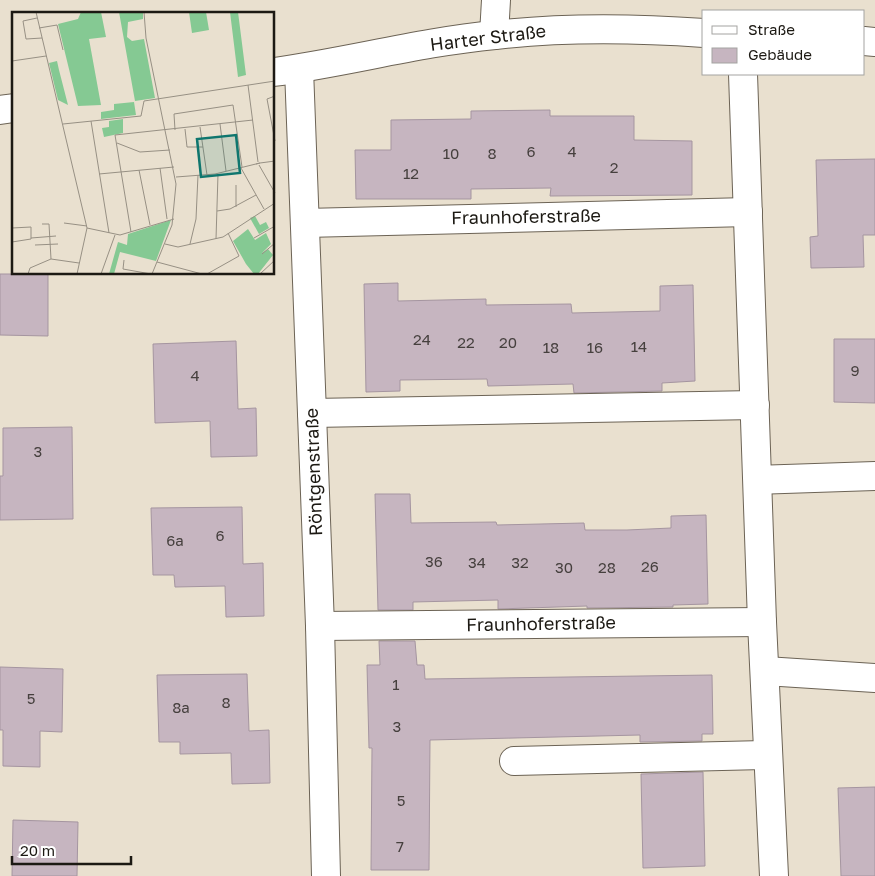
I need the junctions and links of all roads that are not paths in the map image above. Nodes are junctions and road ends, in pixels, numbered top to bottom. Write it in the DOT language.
graph roads {
  1 [pos="496,0"];
  2 [pos="702,32"];
  3 [pos="494,34"];
  4 [pos="286,70"];
  5 [pos="743,75"];
  6 [pos="748,212"];
  7 [pos="304,223"];
  8 [pos="755,405"];
  9 [pos="312,413"];
  10 [pos="875,476"];
  11 [pos="758,480"];
  12 [pos="762,622"];
  13 [pos="320,626"];
  14 [pos="764,671"];
  15 [pos="875,678"];
  16 [pos="768,755"];
  17 [pos="514,761"];
  18 [pos="326,876"];
  19 [pos="774,876"];
  1 -- 3 [label="street"];
  2 -- 3 [label="street, Harter Straße"];
  3 -- 4 [label="street, Harter Straße"];
  4 -- 7 [label="street, Röntgenstraße"];
  5 -- 6 [label="street"];
  6 -- 7 [label="street, Fraunhoferstraße"];
  6 -- 8 [label="street"];
  7 -- 9 [label="street, Röntgenstraße"];
  8 -- 9 [label="street"];
  8 -- 11 [label="street"];
  9 -- 13 [label="street, Röntgenstraße"];
  10 -- 11 [label="street"];
  11 -- 12 [label="street"];
  12 -- 13 [label="street, Fraunhoferstraße"];
  12 -- 14 [label="street"];
  13 -- 18 [label="street, Röntgenstraße"];
  14 -- 15 [label="street"];
  14 -- 16 [label="street"];
  16 -- 17 [label="street"];
  16 -- 19 [label="street"];
}
